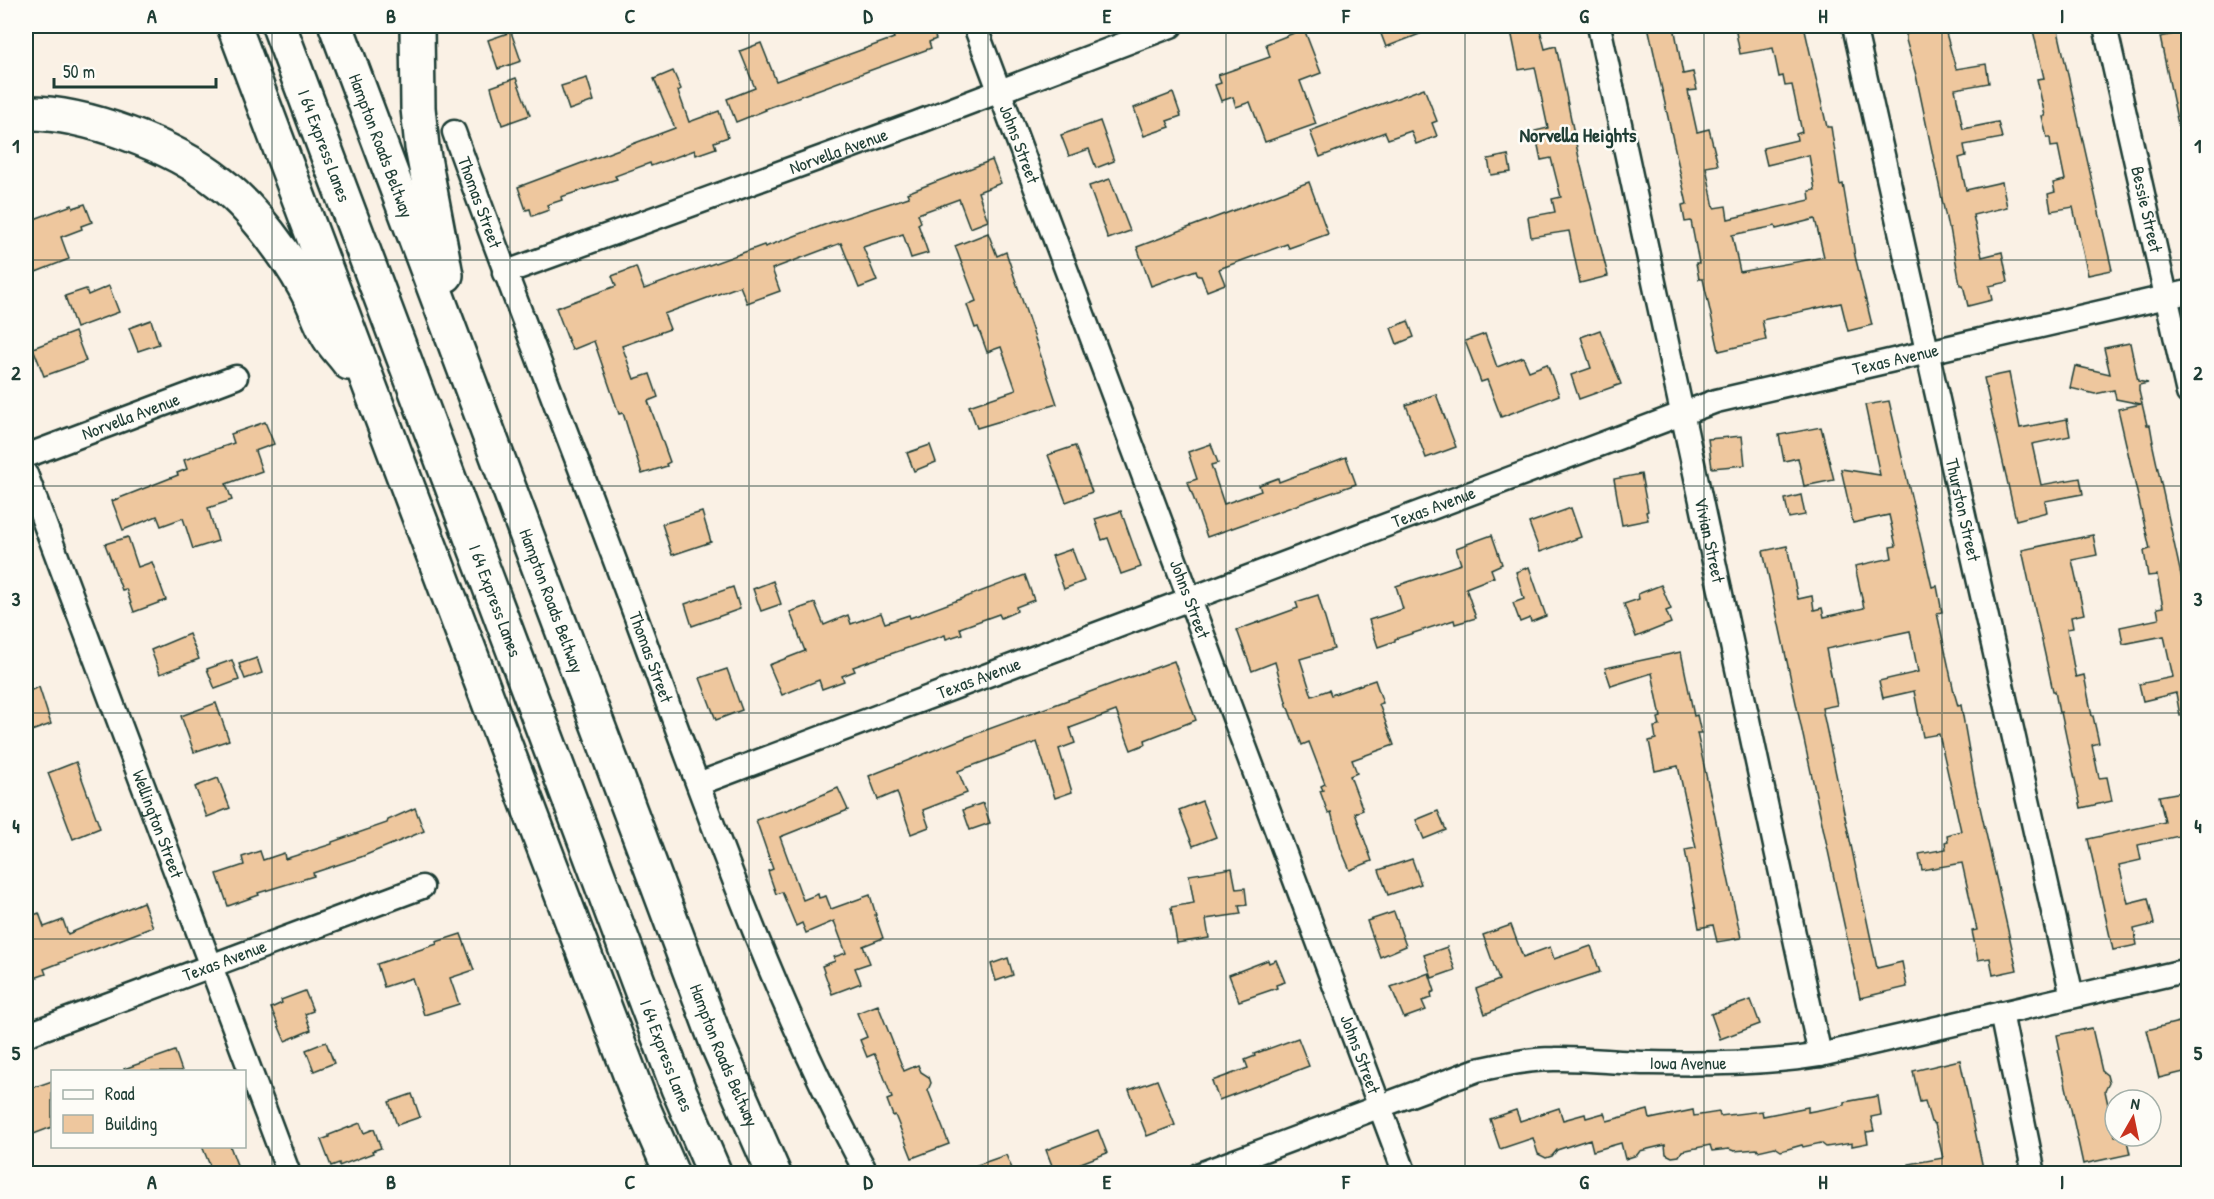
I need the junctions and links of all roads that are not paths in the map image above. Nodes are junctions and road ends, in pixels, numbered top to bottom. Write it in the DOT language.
graph roads {
  1 [pos="234,26"];
  2 [pos="279,26"];
  3 [pos="336,26"];
  4 [pos="417,26"];
  5 [pos="975,26"];
  6 [pos="1171,26"];
  7 [pos="1599,26"];
  8 [pos="1854,26"];
  9 [pos="2105,26"];
  10 [pos="999,91"];
  11 [pos="26,113"];
  12 [pos="454,132"];
  13 [pos="504,273"];
  14 [pos="2178,294"];
  15 [pos="1928,352"];
  16 [pos="463,365"];
  17 [pos="236,377"];
  18 [pos="371,389"];
  19 [pos="2188,393"];
  20 [pos="1682,413"];
  21 [pos="26,456"];
  22 [pos="26,474"];
  23 [pos="1188,598"];
  24 [pos="698,784"];
  25 [pos="422,887"];
  26 [pos="210,965"];
  27 [pos="2188,970"];
  28 [pos="2072,996"];
  29 [pos="2001,1013"];
  30 [pos="26,1035"];
  31 [pos="1820,1055"];
  32 [pos="1379,1106"];
  33 [pos="289,1173"];
  34 [pos="672,1173"];
  35 [pos="715,1173"];
  36 [pos="774,1173"];
  37 [pos="867,1173"];
  38 [pos="1200,1173"];
  39 [pos="1405,1173"];
  40 [pos="2034,1173"];
  1 -- 18 [label="highway"];
  2 -- 35 [label="highway, I 64 Express Lanes"];
  3 -- 16 [label="highway, Hampton Roads Beltway"];
  4 -- 16 [label="highway"];
  5 -- 10 [label="street, Johns Street"];
  6 -- 10 [label="street, Norvella Avenue"];
  7 -- 20 [label="street, Vivian Street"];
  8 -- 15 [label="street, Thurston Street"];
  9 -- 14 [label="street, Bessie Street"];
  10 -- 13 [label="street, Norvella Avenue"];
  10 -- 23 [label="street, Johns Street"];
  11 -- 18 [label="highway"];
  12 -- 13 [label="street, Thomas Street"];
  13 -- 24 [label="street, Thomas Street"];
  14 -- 15 [label="street, Texas Avenue"];
  14 -- 19 [label="street, Bessie Street"];
  15 -- 20 [label="street, Texas Avenue"];
  15 -- 28 [label="street, Thurston Street"];
  16 -- 36 [label="highway, Hampton Roads Beltway"];
  17 -- 21 [label="street, Norvella Avenue"];
  18 -- 34 [label="highway"];
  20 -- 23 [label="street, Texas Avenue"];
  20 -- 31 [label="street, Vivian Street"];
  22 -- 26 [label="street, Wellington Street"];
  23 -- 24 [label="street, Texas Avenue"];
  23 -- 32 [label="street, Johns Street"];
  24 -- 37 [label="street, Thomas Street"];
  25 -- 26 [label="street, Texas Avenue"];
  26 -- 30 [label="street, Texas Avenue"];
  26 -- 33 [label="street, Wellington Street"];
  27 -- 28 [label="street, Iowa Avenue"];
  28 -- 29 [label="street, Iowa Avenue"];
  29 -- 31 [label="street, Iowa Avenue"];
  29 -- 40 [label="street"];
  31 -- 32 [label="street, Iowa Avenue"];
  32 -- 38 [label="street, Iowa Avenue"];
  32 -- 39 [label="street, Johns Street"];
}
